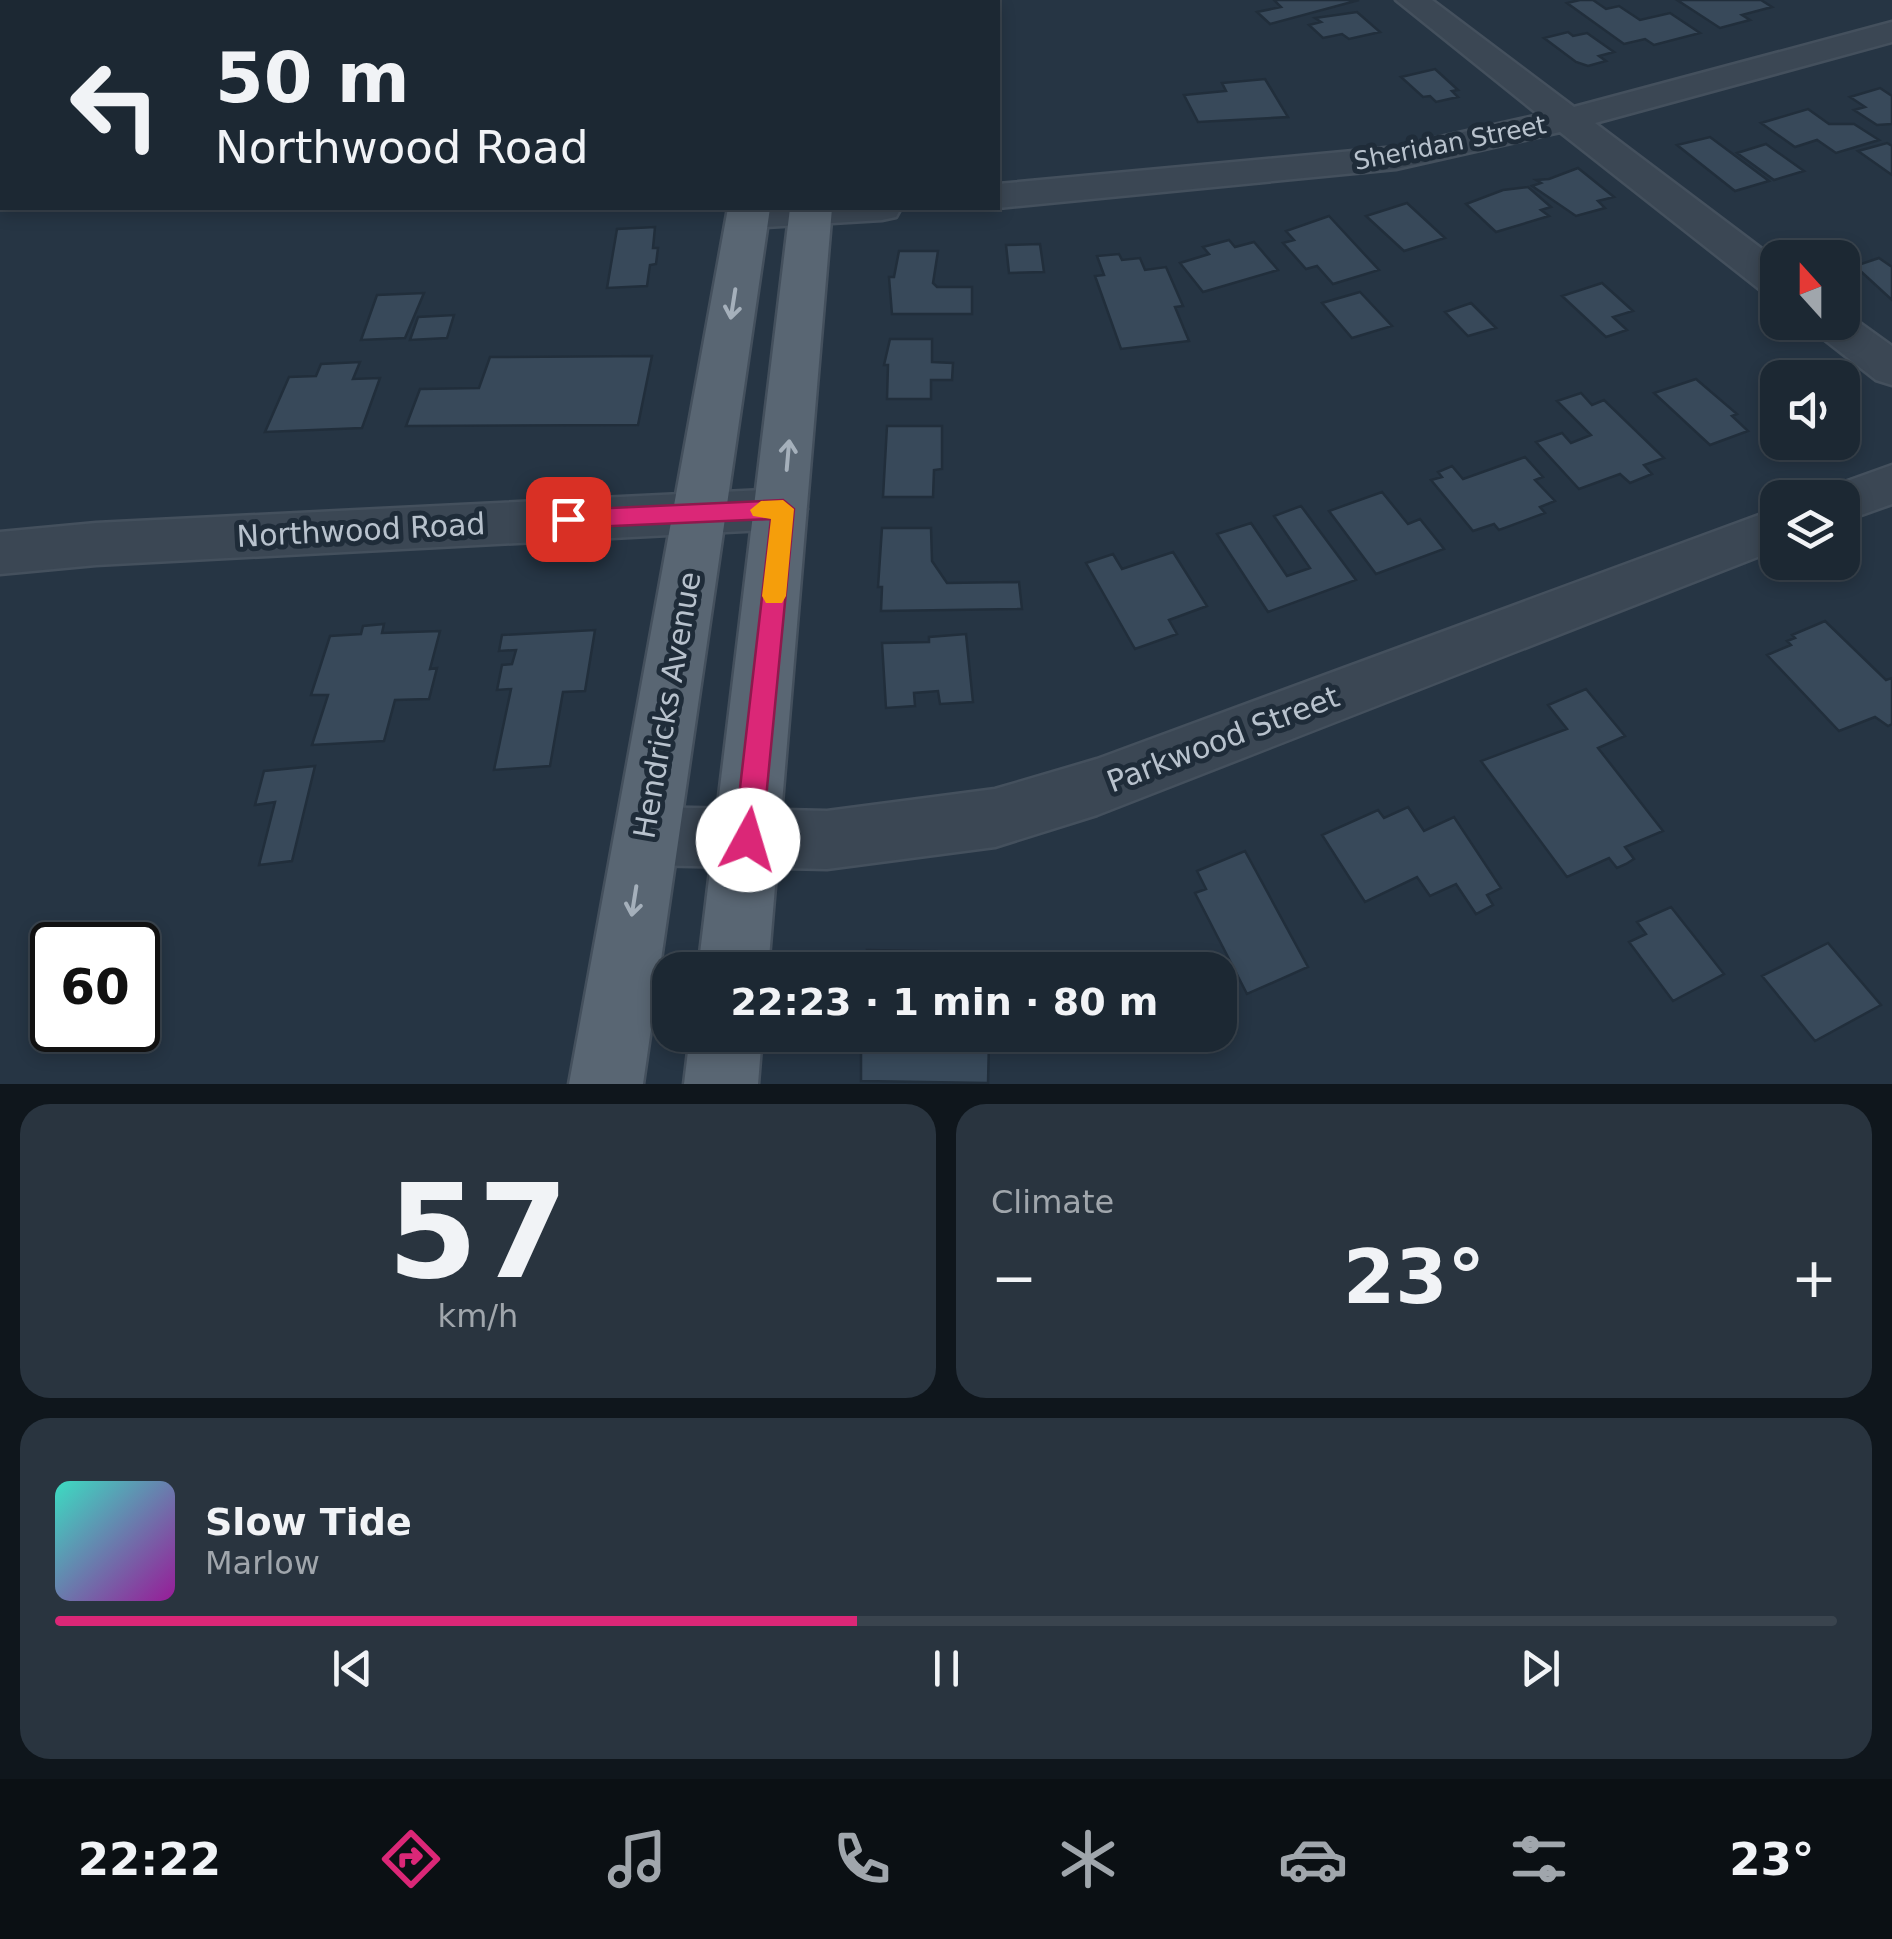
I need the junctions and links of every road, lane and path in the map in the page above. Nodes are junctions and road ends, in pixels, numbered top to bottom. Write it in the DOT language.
graph roads {
  1 [pos="1412,0"];
  2 [pos="1892,32"];
  3 [pos="1566,120"];
  4 [pos="1000,196"];
  5 [pos="748,211"];
  6 [pos="811,211"];
  7 [pos="1760,268"];
  8 [pos="1854,340"];
  9 [pos="1892,369"];
  10 [pos="1892,484"];
  11 [pos="1860,496"];
  12 [pos="783,509"];
  13 [pos="700,512"];
  14 [pos="1760,535"];
  15 [pos="0,553"];
  16 [pos="644,836"];
  17 [pos="748,840"];
  18 [pos="736,952"];
  19 [pos="724,1052"];
  20 [pos="606,1084"];
  21 [pos="721,1084"];
  1 -- 3 [label="street"];
  2 -- 3 [label="street, Sheridan Street"];
  3 -- 4 [label="street, Sheridan Street"];
  3 -- 7 [label="street"];
  5 -- 6 [label="street"];
  5 -- 13 [label="main road, Hendricks Avenue, one-way"];
  12 -- 6 [label="main road, one-way"];
  8 -- 9 [label="street"];
  10 -- 11 [label="street"];
  12 -- 13 [label="street, Northwood Road"];
  12 -- 17 [label="main road"];
  13 -- 15 [label="street, Northwood Road"];
  13 -- 16 [label="main road, Hendricks Avenue"];
  14 -- 17 [label="street, Parkwood Street"];
  16 -- 17 [label="street, Parkwood Street"];
  16 -- 20 [label="main road, Hendricks Avenue, one-way"];
  17 -- 18 [label="main road"];
  19 -- 21 [label="main road"];
}
